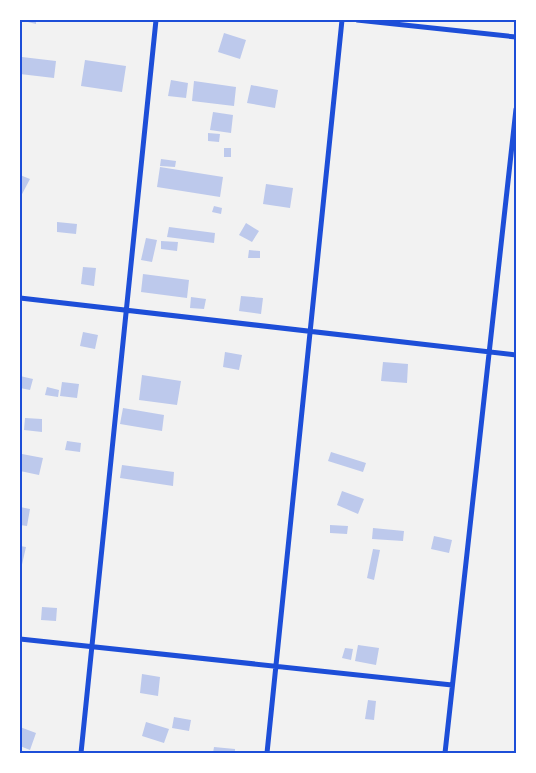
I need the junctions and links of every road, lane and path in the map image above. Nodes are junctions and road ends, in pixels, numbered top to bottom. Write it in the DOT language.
graph roads {
  1 [pos="156,20"];
  2 [pos="342,20"];
  3 [pos="357,20"];
  4 [pos="516,37"];
  5 [pos="516,109"];
  6 [pos="20,298"];
  7 [pos="126,310"];
  8 [pos="310,332"];
  9 [pos="489,352"];
  10 [pos="516,355"];
  11 [pos="20,639"];
  12 [pos="92,647"];
  13 [pos="276,666"];
  14 [pos="452,685"];
  15 [pos="81,753"];
  16 [pos="267,753"];
  17 [pos="445,753"];
  1 -- 7 [label="street"];
  2 -- 8 [label="street"];
  3 -- 4 [label="street"];
  5 -- 9 [label="street"];
  6 -- 7 [label="street"];
  7 -- 8 [label="street"];
  7 -- 12 [label="street"];
  8 -- 9 [label="street"];
  8 -- 13 [label="street"];
  9 -- 10 [label="street"];
  9 -- 14 [label="street"];
  11 -- 12 [label="street"];
  12 -- 13 [label="street"];
  12 -- 15 [label="street"];
  13 -- 14 [label="street"];
  13 -- 16 [label="street"];
  14 -- 17 [label="street"];
}
